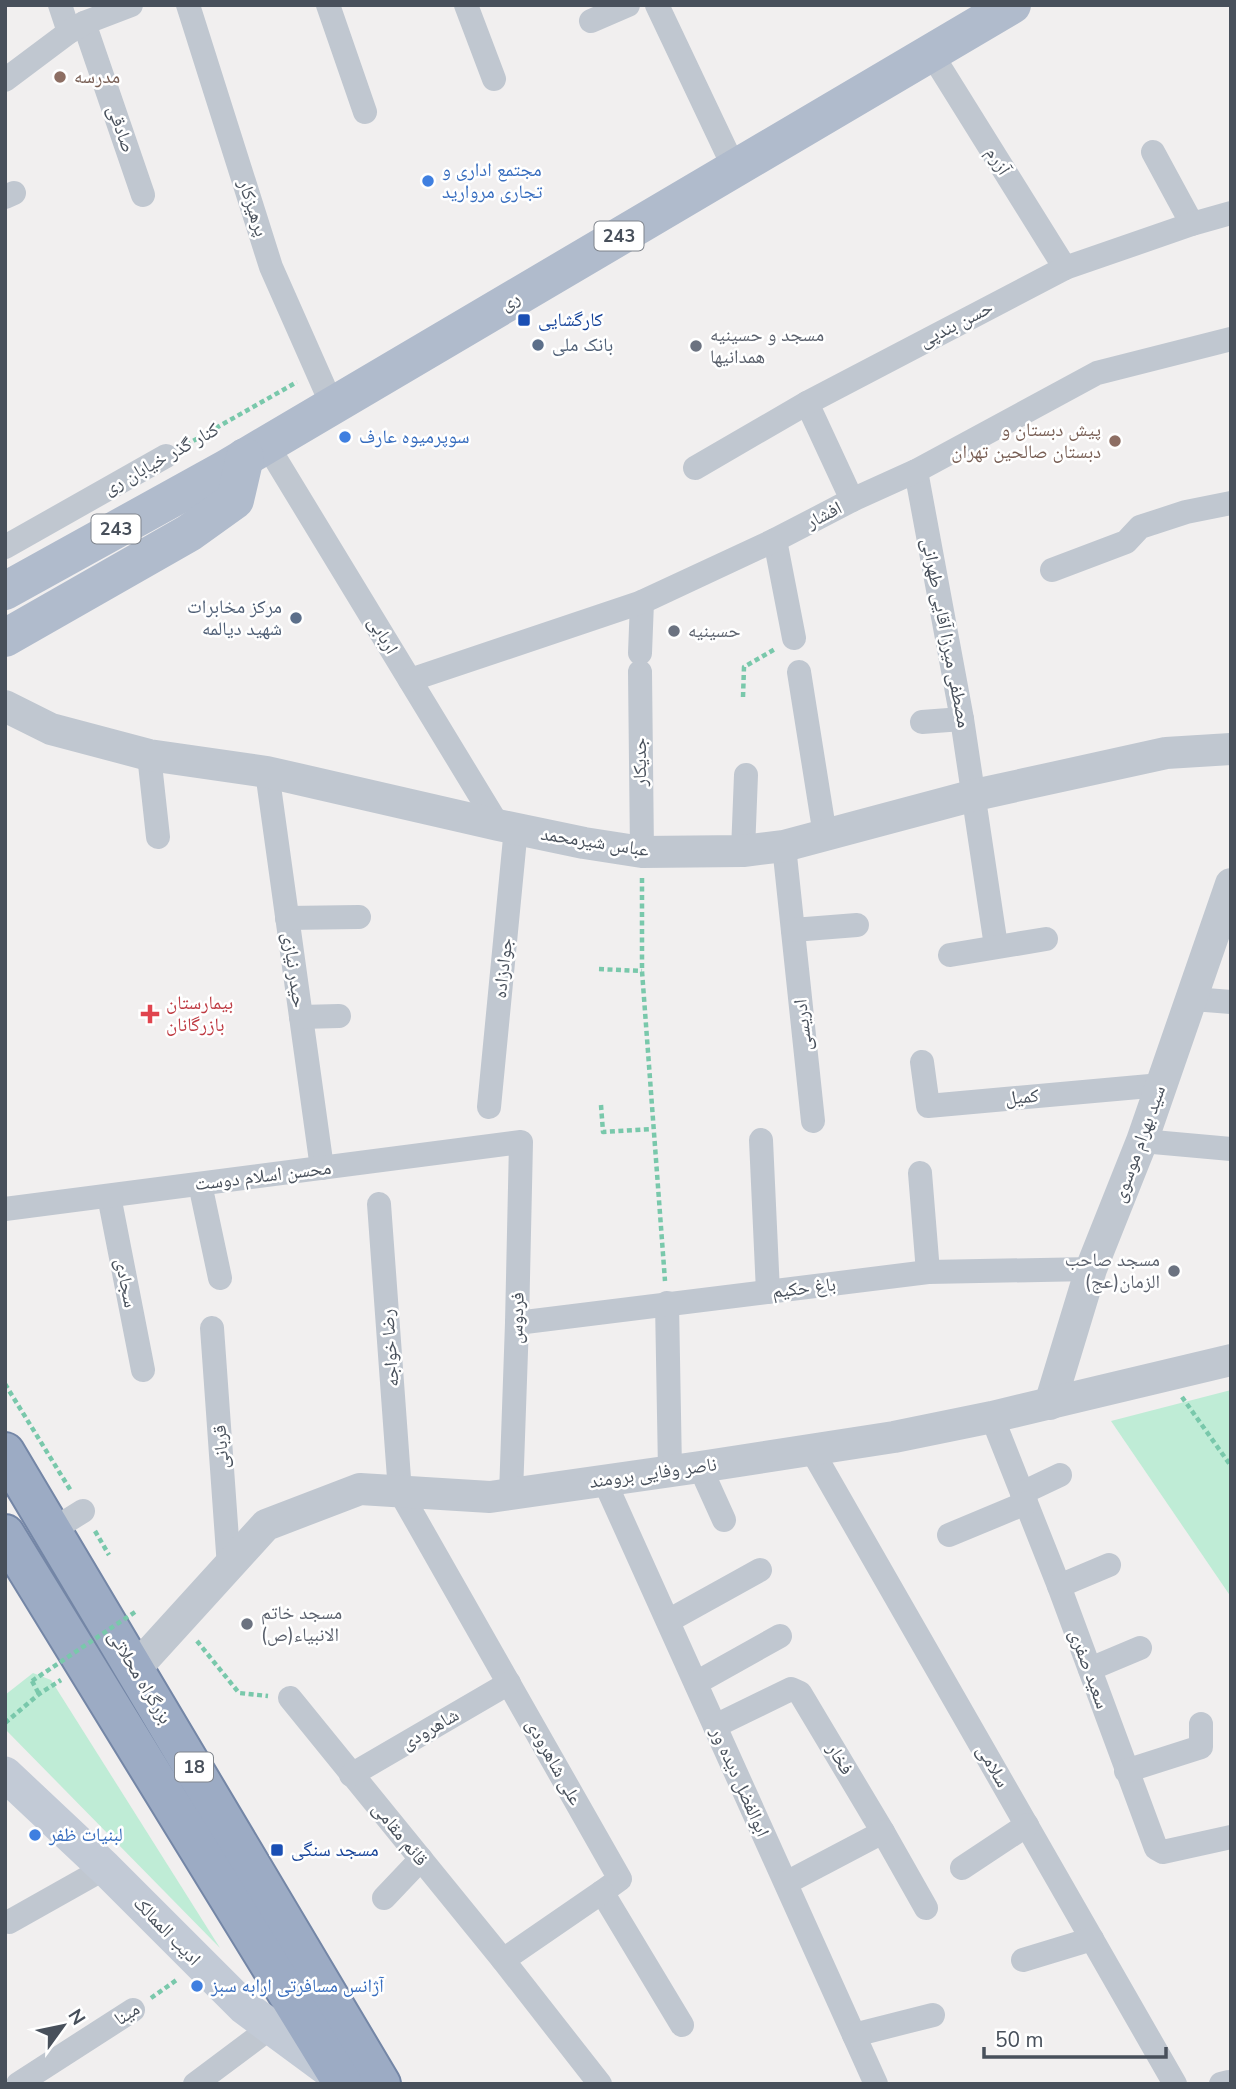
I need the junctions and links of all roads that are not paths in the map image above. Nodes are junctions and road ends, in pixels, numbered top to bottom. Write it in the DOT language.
graph roads {
  1 [pos="60,5"];
  2 [pos="131,5"];
  3 [pos="188,5"];
  4 [pos="328,5"];
  5 [pos="466,5"];
  6 [pos="628,5"];
  7 [pos="657,5"];
  8 [pos="1012,5"];
  9 [pos="591,21"];
  10 [pos="77,27"];
  11 [pos="931,53"];
  12 [pos="494,79"];
  13 [pos="5,80"];
  14 [pos="365,112"];
  15 [pos="1153,152"];
  16 [pos="729,157"];
  17 [pos="143,195"];
  18 [pos="1231,213"];
  19 [pos="1192,223"];
  20 [pos="1065,268"];
  21 [pos="1231,339"];
  22 [pos="807,403"];
  23 [pos="332,405"];
  24 [pos="166,456"];
  25 [pos="247,457"];
  26 [pos="695,468"];
  27 [pos="916,471"];
  28 [pos="852,500"];
  29 [pos="1231,503"];
  30 [pos="775,540"];
  31 [pos="5,547"];
  32 [pos="1052,570"];
  33 [pos="5,591"];
  34 [pos="642,602"];
  35 [pos="5,638"];
  36 [pos="794,638"];
  37 [pos="799,672"];
  38 [pos="410,680"];
  39 [pos="5,706"];
  40 [pos="962,719"];
  41 [pos="922,722"];
  42 [pos="1231,749"];
  43 [pos="149,755"];
  44 [pos="267,772"];
  45 [pos="746,775"];
  46 [pos="975,795"];
  47 [pos="507,827"];
  48 [pos="825,835"];
  49 [pos="158,837"];
  50 [pos="784,846"];
  51 [pos="743,850"];
  52 [pos="642,852"];
  53 [pos="1231,884"];
  54 [pos="359,917"];
  55 [pos="287,918"];
  56 [pos="857,925"];
  57 [pos="793,930"];
  58 [pos="1046,939"];
  59 [pos="996,946"];
  60 [pos="950,955"];
  61 [pos="1193,999"];
  62 [pos="1231,1002"];
  63 [pos="339,1016"];
  64 [pos="301,1017"];
  65 [pos="922,1062"];
  66 [pos="1161,1085"];
  67 [pos="489,1107"];
  68 [pos="813,1121"];
  69 [pos="761,1140"];
  70 [pos="1142,1141"];
  71 [pos="521,1142"];
  72 [pos="1231,1149"];
  73 [pos="322,1168"];
  74 [pos="920,1173"];
  75 [pos="200,1184"];
  76 [pos="109,1196"];
  77 [pos="379,1204"];
  78 [pos="5,1209"];
  79 [pos="1091,1269"];
  80 [pos="928,1272"];
  81 [pos="220,1279"];
  82 [pos="768,1292"];
  83 [pos="667,1303"];
  84 [pos="517,1323"];
  85 [pos="212,1328"];
  86 [pos="1231,1360"];
  87 [pos="143,1370"];
  88 [pos="1050,1404"];
  89 [pos="992,1417"];
  90 [pos="811,1449"];
  91 [pos="5,1452"];
  92 [pos="685,1469"];
  93 [pos="1060,1475"];
  94 [pos="604,1480"];
  95 [pos="400,1492"];
  96 [pos="511,1494"];
  97 [pos="1024,1498"];
  98 [pos="724,1520"];
  99 [pos="5,1534"];
  100 [pos="949,1535"];
  101 [pos="1109,1565"];
  102 [pos="229,1567"];
  103 [pos="760,1570"];
  104 [pos="1059,1586"];
  105 [pos="668,1621"];
  106 [pos="780,1636"];
  107 [pos="1140,1648"];
  108 [pos="135,1669"];
  109 [pos="1090,1670"];
  110 [pos="509,1683"];
  111 [pos="696,1683"];
  112 [pos="290,1698"];
  113 [pos="1201,1724"];
  114 [pos="715,1726"];
  115 [pos="1126,1771"];
  116 [pos="6,1775"];
  117 [pos="351,1775"];
  118 [pos="1027,1825"];
  119 [pos="883,1832"];
  120 [pos="1231,1837"];
  121 [pos="421,1859"];
  122 [pos="105,1868"];
  123 [pos="962,1868"];
  124 [pos="786,1883"];
  125 [pos="603,1892"];
  126 [pos="384,1898"];
  127 [pos="926,1908"];
  128 [pos="9,1922"];
  129 [pos="1092,1940"];
  130 [pos="503,1960"];
  131 [pos="1023,1960"];
  132 [pos="133,2010"];
  133 [pos="933,2015"];
  134 [pos="682,2025"];
  135 [pos="270,2028"];
  136 [pos="854,2035"];
  137 [pos="340,2080"];
  138 [pos="18,2084"];
  139 [pos="195,2084"];
  140 [pos="382,2084"];
  141 [pos="600,2084"];
  142 [pos="876,2084"];
  143 [pos="1175,2084"];
  1 -- 10 [label="street, صادقی"];
  2 -- 10 [label="street"];
  3 -- 23 [label="street, پرهیزکار"];
  4 -- 14 [label="street"];
  5 -- 12 [label="street"];
  6 -- 9 [label="street"];
  7 -- 16 [label="street"];
  8 -- 11 [label="main road, ری / 243"];
  10 -- 13 [label="street"];
  10 -- 17 [label="street, صادقی"];
  11 -- 20 [label="street, آزرم"];
  11 -- 23 [label="main road, ری / 243"];
  15 -- 19 [label="street"];
  18 -- 19 [label="street, حسن بندپی"];
  19 -- 20 [label="street, حسن بندپی"];
  20 -- 22 [label="street, حسن بندپی"];
  21 -- 27 [label="street, افشار"];
  22 -- 26 [label="street, حسن بندپی"];
  22 -- 28 [label="street"];
  23 -- 25 [label="main road, ری / 243"];
  24 -- 31 [label="street, کنار گذر خیابان ری"];
  25 -- 33 [label="main road, ری / 243"];
  25 -- 35 [label="main road"];
  25 -- 38 [label="street, اربابی"];
  27 -- 28 [label="street, افشار"];
  27 -- 40 [label="street, مصطفی میرزا آقایی طهرانی"];
  28 -- 30 [label="street, افشار"];
  29 -- 32 [label="street"];
  30 -- 34 [label="street, افشار"];
  30 -- 36 [label="street"];
  34 -- 38 [label="street, افشار"];
  34 -- 52 [label="street, جدیکار"];
  37 -- 48 [label="street"];
  38 -- 47 [label="street, اربابی"];
  39 -- 43 [label="street, عباس شیرمحمد"];
  40 -- 41 [label="street"];
  40 -- 46 [label="street, مصطفی میرزا آقایی طهرانی"];
  42 -- 46 [label="street, عباس شیرمحمد"];
  43 -- 44 [label="street, عباس شیرمحمد"];
  43 -- 49 [label="street"];
  44 -- 47 [label="street, عباس شیرمحمد"];
  44 -- 55 [label="street, حیدر نیازی"];
  45 -- 51 [label="street"];
  46 -- 48 [label="street, عباس شیرمحمد"];
  46 -- 59 [label="street, مصطفی میرزا آقایی طهرانی"];
  47 -- 52 [label="street, عباس شیرمحمد"];
  47 -- 67 [label="street, جوادزاده"];
  48 -- 50 [label="street, عباس شیرمحمد"];
  50 -- 51 [label="street, عباس شیرمحمد"];
  50 -- 57 [label="street, ادریسی"];
  51 -- 52 [label="street, عباس شیرمحمد"];
  53 -- 61 [label="street, سید بهرام موسوی"];
  54 -- 55 [label="street"];
  55 -- 64 [label="street, حیدر نیازی"];
  56 -- 57 [label="street"];
  57 -- 68 [label="street, ادریسی"];
  58 -- 59 [label="street"];
  59 -- 60 [label="street"];
  61 -- 62 [label="street"];
  61 -- 66 [label="street, سید بهرام موسوی"];
  63 -- 64 [label="street"];
  64 -- 73 [label="street, حیدر نیازی"];
  65 -- 66 [label="street, کمیل"];
  66 -- 70 [label="street, سید بهرام موسوی"];
  69 -- 82 [label="street"];
  70 -- 72 [label="street"];
  70 -- 79 [label="street, سید بهرام موسوی"];
  71 -- 73 [label="street, محسن اسلام دوست"];
  71 -- 84 [label="street, فردوس"];
  73 -- 75 [label="street, محسن اسلام دوست"];
  74 -- 80 [label="street"];
  75 -- 76 [label="street, محسن اسلام دوست"];
  75 -- 81 [label="street"];
  76 -- 78 [label="street, محسن اسلام دوست"];
  76 -- 87 [label="street, سجادی"];
  77 -- 95 [label="street, رضا خواجه"];
  79 -- 80 [label="street, باغ حکیم"];
  79 -- 88 [label="street, سید بهرام موسوی"];
  80 -- 82 [label="street, باغ حکیم"];
  82 -- 83 [label="street, باغ حکیم"];
  83 -- 84 [label="street, باغ حکیم"];
  83 -- 92 [label="street"];
  84 -- 96 [label="street, فردوس"];
  85 -- 102 [label="street, قربانی"];
  86 -- 88 [label="street, ناصر وفایی برومند"];
  88 -- 89 [label="street, ناصر وفایی برومند"];
  89 -- 90 [label="street, ناصر وفایی برومند"];
  89 -- 97 [label="street, سعید صفری"];
  90 -- 92 [label="street, ناصر وفایی برومند"];
  90 -- 118 [label="street, سلامی"];
  91 -- 108 [label="highway, بزرگراه محلاتی / 18"];
  92 -- 94 [label="street, ناصر وفایی برومند"];
  92 -- 98 [label="street"];
  93 -- 97 [label="street"];
  94 -- 96 [label="street, ناصر وفایی برومند"];
  94 -- 105 [label="street, ابوالفضل دیده ور"];
  95 -- 96 [label="street, ناصر وفایی برومند"];
  95 -- 102 [label="street, ناصر وفایی برومند"];
  95 -- 110 [label="street, علی شاهرودی"];
  97 -- 100 [label="street"];
  97 -- 104 [label="street, سعید صفری"];
  99 -- 137 [label="highway, بزرگراه محلاتی / 18"];
  101 -- 104 [label="street"];
  102 -- 108 [label="street, ناصر وفایی برومند"];
  103 -- 105 [label="street"];
  104 -- 109 [label="street, سعید صفری"];
  105 -- 111 [label="street, ابوالفضل دیده ور"];
  106 -- 111 [label="street"];
  107 -- 109 [label="street"];
  108 -- 140 [label="highway, بزرگراه محلاتی / 18"];
  109 -- 115 [label="street, سعید صفری"];
  110 -- 117 [label="street, شاهرودی"];
  110 -- 125 [label="street, علی شاهرودی"];
  111 -- 114 [label="street, ابوالفضل دیده ور"];
  112 -- 117 [label="street, قائم مقامی"];
  113 -- 115 [label="street"];
  114 -- 119 [label="street, فخار"];
  114 -- 124 [label="street, ابوالفضل دیده ور"];
  115 -- 120 [label="street, سعید صفری"];
  116 -- 122 [label="main road, ادیب الممالک"];
  117 -- 121 [label="street, قائم مقامی"];
  118 -- 123 [label="street"];
  118 -- 129 [label="street, سلامی"];
  119 -- 124 [label="street"];
  119 -- 127 [label="street, فخار"];
  121 -- 126 [label="street"];
  121 -- 130 [label="street, قائم مقامی"];
  122 -- 128 [label="street"];
  122 -- 135 [label="main road, ادیب الممالک"];
  124 -- 136 [label="street, ابوالفضل دیده ور"];
  125 -- 130 [label="street"];
  125 -- 134 [label="street"];
  129 -- 131 [label="street"];
  129 -- 143 [label="street, سلامی"];
  130 -- 141 [label="street, قائم مقامی"];
  132 -- 138 [label="street, مینا"];
  133 -- 136 [label="street"];
  135 -- 137 [label="main road, ادیب الممالک"];
  135 -- 139 [label="street"];
  136 -- 142 [label="street, ابوالفضل دیده ور"];
}
